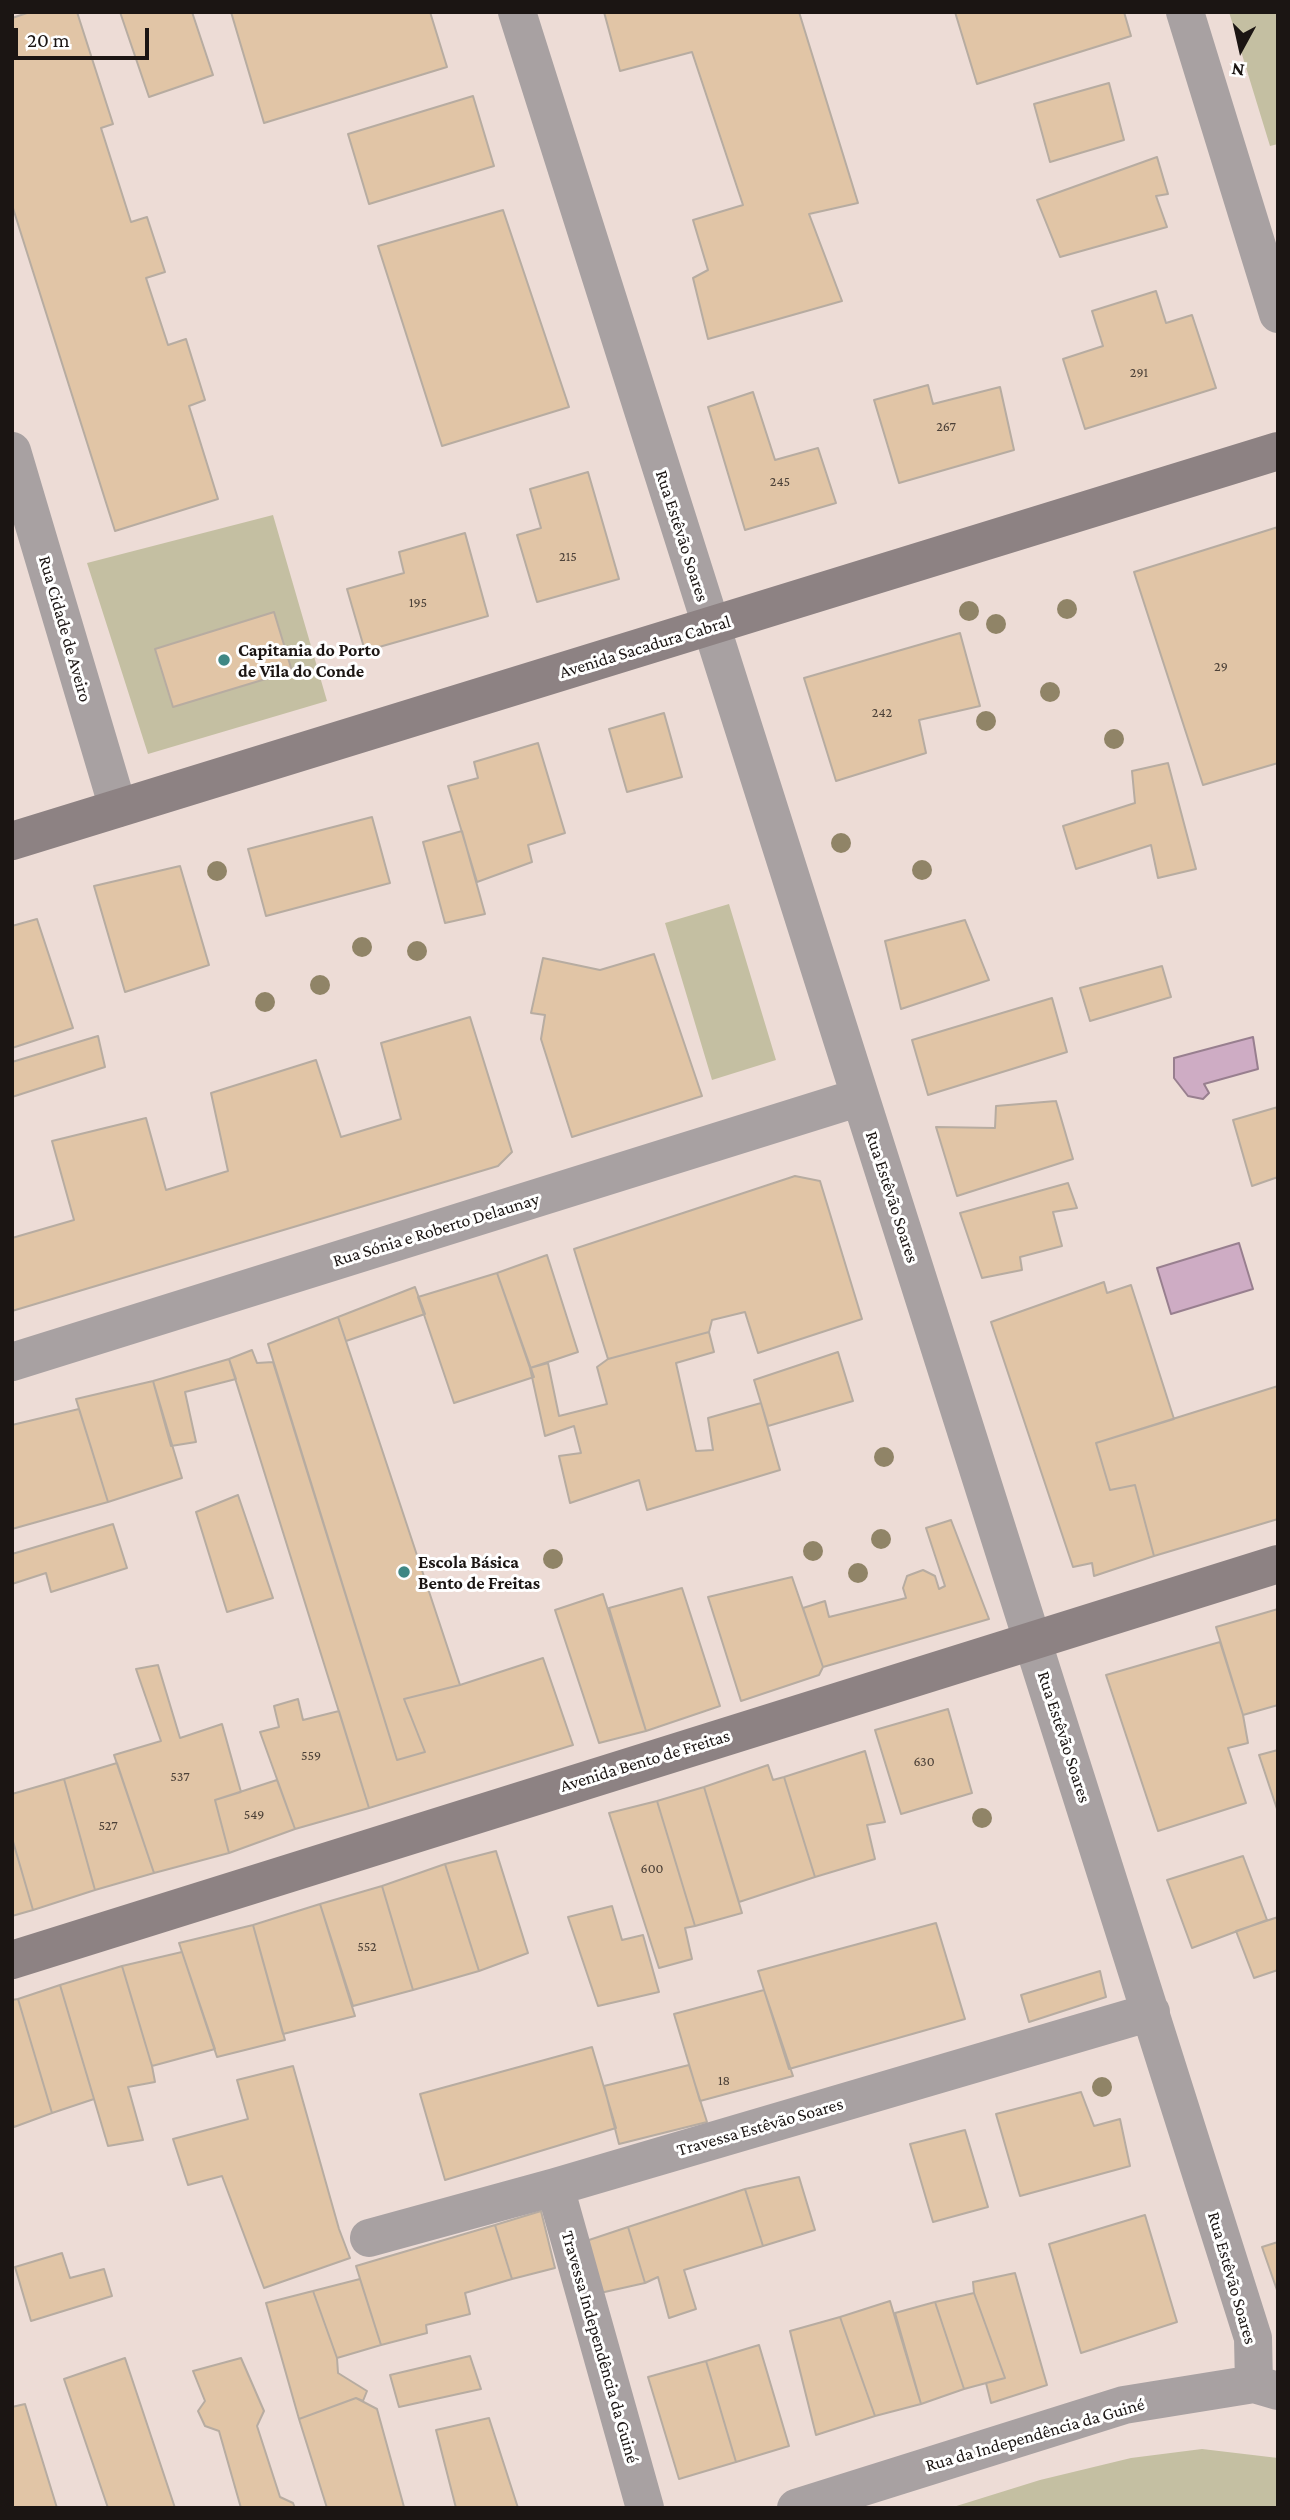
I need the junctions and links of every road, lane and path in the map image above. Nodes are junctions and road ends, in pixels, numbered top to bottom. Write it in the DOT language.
graph roads {
  1 [pos="517,12"];
  2 [pos="1185,12"];
  3 [pos="1278,314"];
  4 [pos="12,451"];
  5 [pos="1278,451"];
  6 [pos="711,626"];
  7 [pos="118,807"];
  8 [pos="12,841"];
  9 [pos="860,1097"];
  10 [pos="12,1362"];
  11 [pos="1278,1564"];
  12 [pos="1033,1639"];
  13 [pos="12,1959"];
  14 [pos="1151,2012"];
  15 [pos="555,2187"];
  16 [pos="369,2238"];
  17 [pos="1266,2387"];
  18 [pos="645,2508"];
  19 [pos="796,2508"];
  1 -- 6 [label="street, Rua Estêvão Soares"];
  2 -- 3 [label="street"];
  4 -- 7 [label="street, Rua Cidade de Aveiro"];
  5 -- 6 [label="street, Avenida Sacadura Cabral"];
  6 -- 7 [label="street, Avenida Sacadura Cabral"];
  6 -- 9 [label="street, Rua Estêvão Soares"];
  7 -- 8 [label="street, Avenida Sacadura Cabral"];
  9 -- 10 [label="street, Rua Sónia e Roberto Delaunay"];
  9 -- 12 [label="street, Rua Estêvão Soares"];
  11 -- 12 [label="street, Avenida Bento de Freitas"];
  12 -- 13 [label="street, Avenida Bento de Freitas"];
  12 -- 14 [label="street, Rua Estêvão Soares"];
  14 -- 15 [label="street, Travessa Estêvão Soares"];
  14 -- 17 [label="street, Rua Estêvão Soares"];
  15 -- 16 [label="street, Travessa Estêvão Soares"];
  15 -- 18 [label="street, Travessa Independência da Guiné"];
  17 -- 19 [label="street, Rua da Independência da Guiné"];
}
